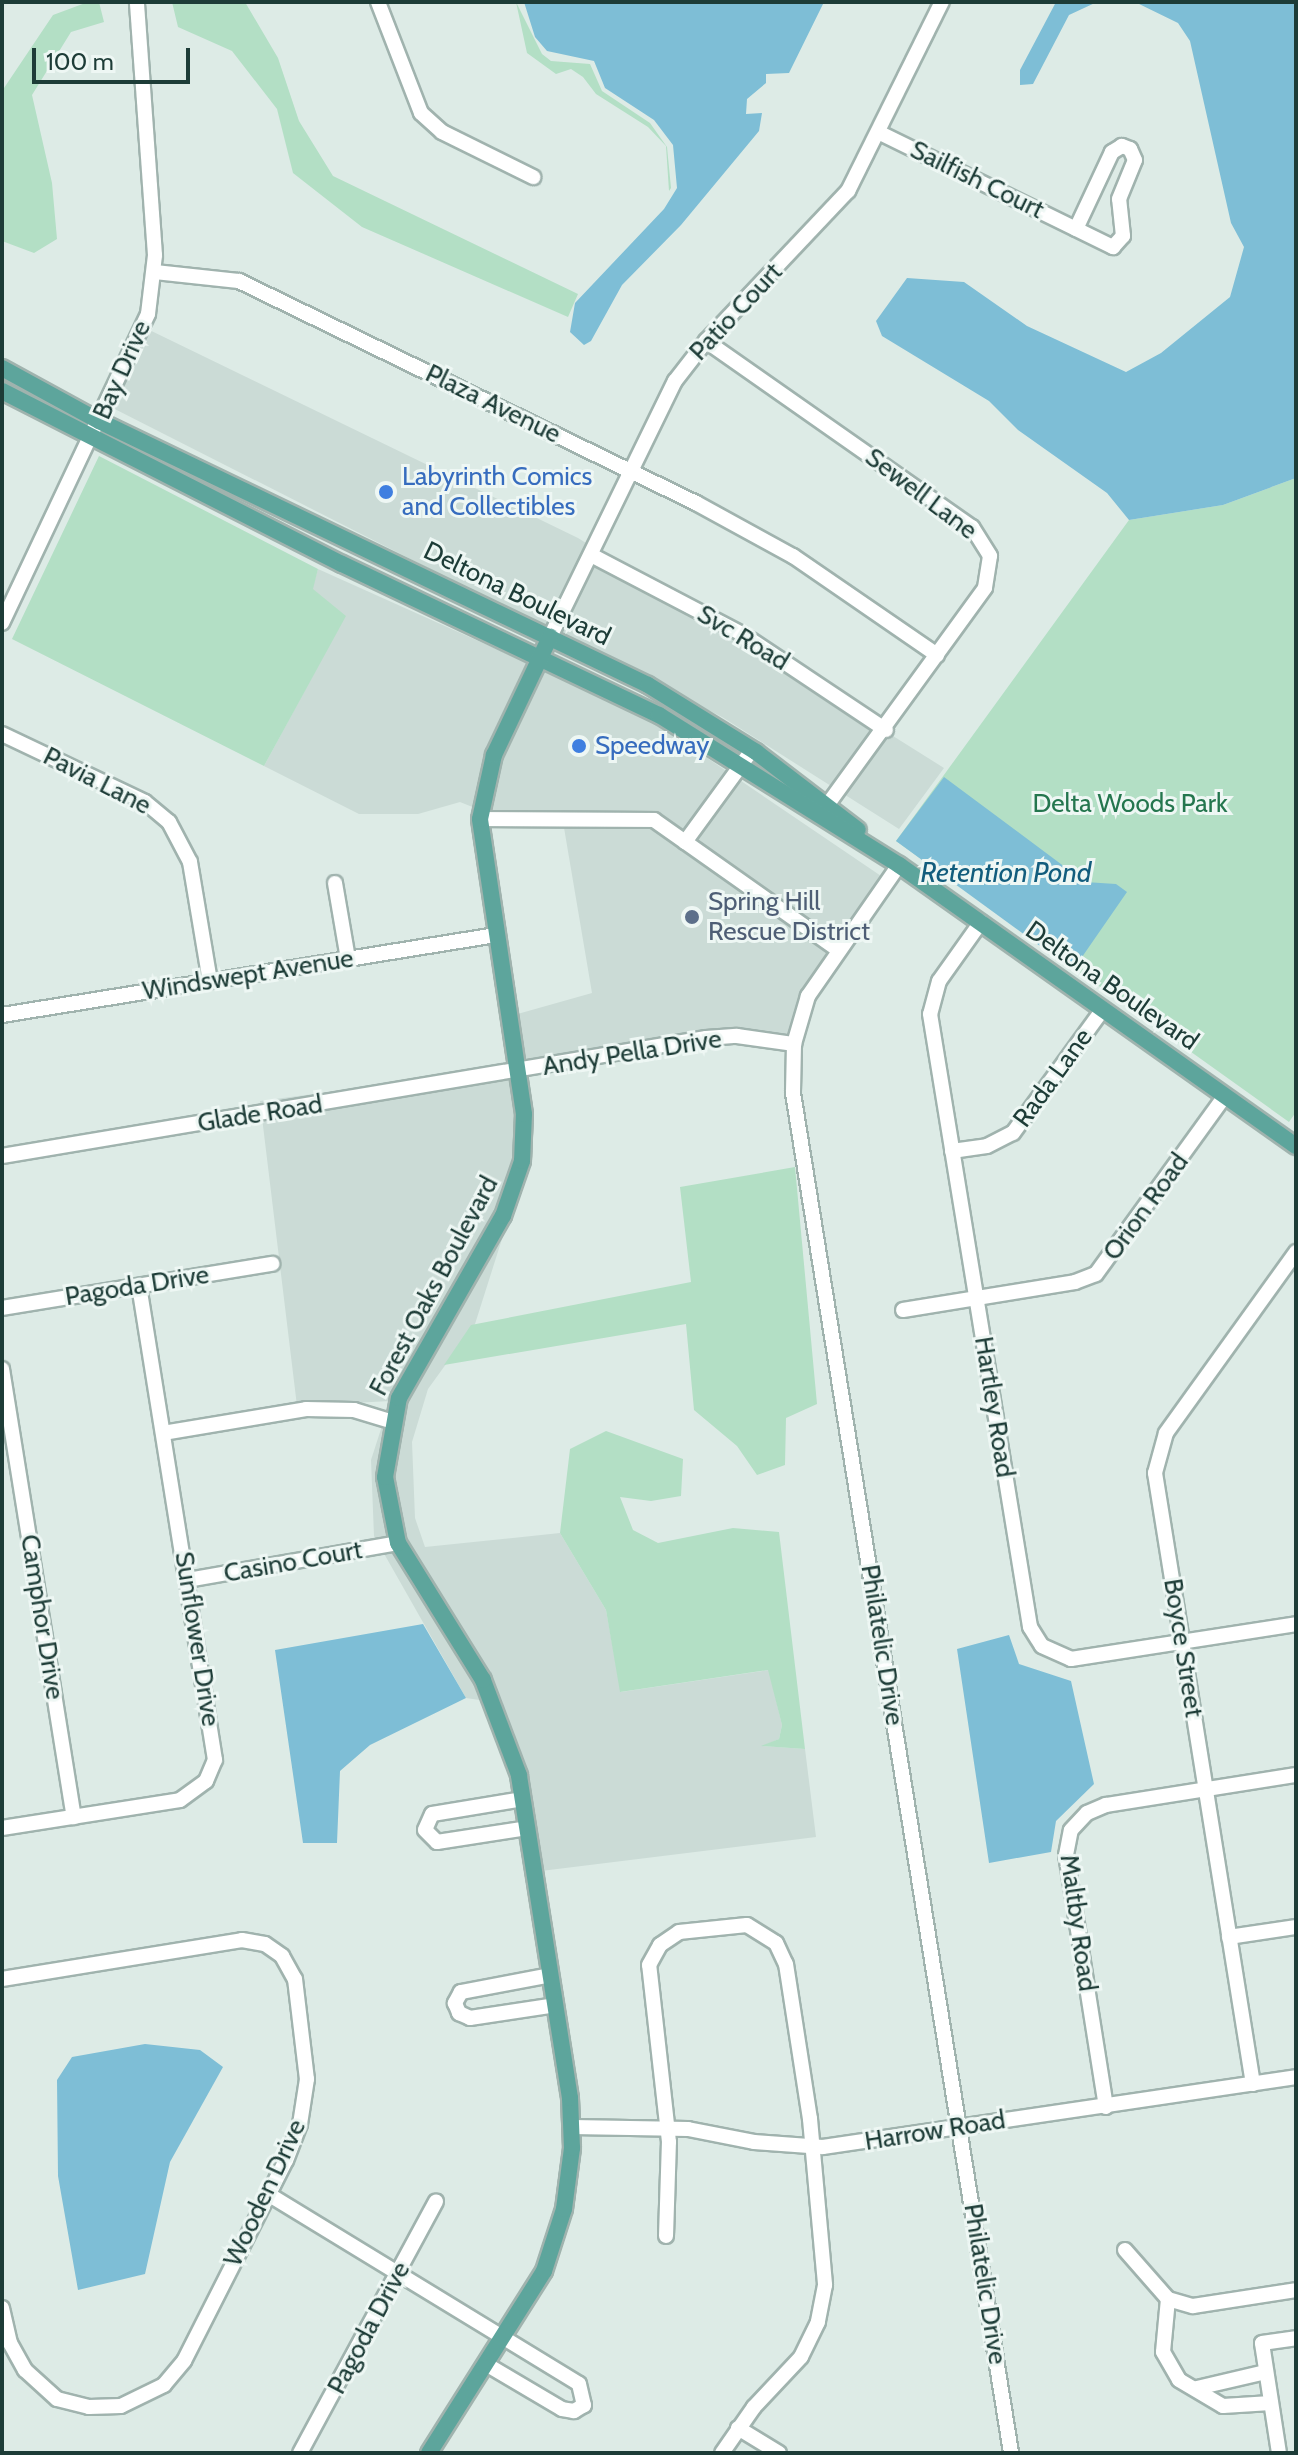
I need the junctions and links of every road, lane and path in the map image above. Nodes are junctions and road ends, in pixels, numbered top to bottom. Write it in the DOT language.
graph roads {
  1 [pos="137,2"];
  2 [pos="378,2"];
  3 [pos="942,2"];
  4 [pos="878,132"];
  5 [pos="533,177"];
  6 [pos="1076,229"];
  7 [pos="155,272"];
  8 [pos="706,341"];
  9 [pos="2,368"];
  10 [pos="2,391"];
  11 [pos="99,421"];
  12 [pos="91,440"];
  13 [pos="631,471"];
  14 [pos="349,539"];
  15 [pos="593,556"];
  16 [pos="337,561"];
  17 [pos="2,623"];
  18 [pos="550,637"];
  19 [pos="937,655"];
  20 [pos="542,657"];
  21 [pos="886,730"];
  22 [pos="2,734"];
  23 [pos="752,750"];
  24 [pos="741,768"];
  25 [pos="824,810"];
  26 [pos="480,819"];
  27 [pos="685,842"];
  28 [pos="899,865"];
  29 [pos="335,883"];
  30 [pos="981,922"];
  31 [pos="495,935"];
  32 [pos="837,949"];
  33 [pos="348,959"];
  34 [pos="210,981"];
  35 [pos="1103,1009"];
  36 [pos="2,1015"];
  37 [pos="794,1044"];
  38 [pos="517,1072"];
  39 [pos="1225,1096"];
  40 [pos="2,1139"];
  41 [pos="1296,1146"];
  42 [pos="952,1151"];
  43 [pos="3,1156"];
  44 [pos="1296,1252"];
  45 [pos="272,1264"];
  46 [pos="139,1286"];
  47 [pos="976,1298"];
  48 [pos="2,1308"];
  49 [pos="903,1310"];
  50 [pos="2,1369"];
  51 [pos="391,1421"];
  52 [pos="163,1433"];
  53 [pos="398,1543"];
  54 [pos="188,1580"];
  55 [pos="1296,1624"];
  56 [pos="1182,1643"];
  57 [pos="1296,1775"];
  58 [pos="1206,1790"];
  59 [pos="523,1799"];
  60 [pos="74,1817"];
  61 [pos="2,1828"];
  62 [pos="527,1828"];
  63 [pos="1296,1927"];
  64 [pos="1229,1937"];
  65 [pos="551,1975"];
  66 [pos="2,1979"];
  67 [pos="556,2005"];
  68 [pos="1296,2077"];
  69 [pos="1253,2084"];
  70 [pos="1106,2107"];
  71 [pos="572,2127"];
  72 [pos="960,2127"];
  73 [pos="667,2129"];
  74 [pos="811,2147"];
  75 [pos="268,2194"];
  76 [pos="436,2201"];
  77 [pos="666,2236"];
  78 [pos="1125,2250"];
  79 [pos="398,2275"];
  80 [pos="1296,2290"];
  81 [pos="1168,2299"];
  82 [pos="2,2308"];
  83 [pos="1296,2338"];
  84 [pos="502,2339"];
  85 [pos="486,2364"];
  86 [pos="1266,2372"];
  87 [pos="1197,2388"];
  88 [pos="1271,2403"];
  89 [pos="738,2428"];
  90 [pos="300,2453"];
  91 [pos="429,2453"];
  92 [pos="722,2453"];
  93 [pos="779,2453"];
  94 [pos="1011,2453"];
  95 [pos="1279,2453"];
  1 -- 7 [label="street, Bay Drive"];
  2 -- 5 [label="street"];
  3 -- 4 [label="street, Patio Court"];
  4 -- 6 [label="street, Sailfish Court"];
  4 -- 8 [label="street, Patio Court"];
  6 -- 6 [label="street, Sailfish Court"];
  7 -- 11 [label="street, Bay Drive"];
  7 -- 13 [label="street, Plaza Avenue"];
  8 -- 13 [label="street, Patio Court"];
  8 -- 19 [label="street, Sewell Lane"];
  9 -- 11 [label="main road, Deltona Boulevard"];
  10 -- 12 [label="main road, Deltona Boulevard"];
  11 -- 12 [label="street, Bay Drive"];
  11 -- 14 [label="main road, Deltona Boulevard"];
  12 -- 16 [label="main road, Deltona Boulevard"];
  12 -- 17 [label="street, Bay Drive"];
  13 -- 15 [label="street, Patio Court"];
  13 -- 19 [label="street, Plaza Avenue"];
  14 -- 16 [label="main road"];
  14 -- 18 [label="main road, Deltona Boulevard"];
  15 -- 18 [label="street, Patio Court"];
  15 -- 21 [label="street, Svc Road"];
  16 -- 20 [label="main road, Deltona Boulevard"];
  18 -- 20 [label="main road, Forest Oaks Boulevard"];
  18 -- 23 [label="main road, Deltona Boulevard"];
  19 -- 21 [label="street, Sewell Lane"];
  20 -- 24 [label="main road, Deltona Boulevard"];
  20 -- 26 [label="main road, Forest Oaks Boulevard"];
  21 -- 25 [label="street, Sewell Lane"];
  22 -- 34 [label="street, Pavia Lane"];
  23 -- 24 [label="street"];
  23 -- 25 [label="main road, Deltona Boulevard"];
  24 -- 25 [label="main road, Deltona Boulevard"];
  24 -- 27 [label="street"];
  25 -- 28 [label="main road, Deltona Boulevard"];
  26 -- 27 [label="street"];
  26 -- 31 [label="main road, Forest Oaks Boulevard"];
  27 -- 32 [label="street"];
  28 -- 30 [label="main road, Deltona Boulevard"];
  28 -- 32 [label="street, Philatelic Drive"];
  29 -- 33 [label="street"];
  30 -- 35 [label="main road, Deltona Boulevard"];
  30 -- 42 [label="street, Hartley Road"];
  31 -- 33 [label="street, Windswept Avenue"];
  31 -- 38 [label="main road, Forest Oaks Boulevard"];
  32 -- 37 [label="street, Philatelic Drive"];
  33 -- 34 [label="street, Windswept Avenue"];
  34 -- 36 [label="street, Windswept Avenue"];
  35 -- 39 [label="main road, Deltona Boulevard"];
  35 -- 42 [label="street, Rada Lane"];
  37 -- 38 [label="street, Andy Pella Drive"];
  37 -- 72 [label="street, Philatelic Drive"];
  38 -- 43 [label="street, Glade Road"];
  38 -- 51 [label="main road, Forest Oaks Boulevard"];
  39 -- 41 [label="main road, Deltona Boulevard"];
  39 -- 47 [label="street, Orion Road"];
  40 -- 43 [label="street"];
  42 -- 47 [label="street, Hartley Road"];
  44 -- 56 [label="street, Boyce Street"];
  45 -- 46 [label="street, Pagoda Drive"];
  46 -- 48 [label="street, Pagoda Drive"];
  46 -- 52 [label="street, Sunflower Drive"];
  47 -- 49 [label="street, Orion Road"];
  47 -- 56 [label="street, Hartley Road"];
  50 -- 60 [label="street, Camphor Drive"];
  51 -- 52 [label="street"];
  51 -- 53 [label="main road, Forest Oaks Boulevard"];
  52 -- 54 [label="street, Sunflower Drive"];
  53 -- 54 [label="street, Casino Court"];
  53 -- 59 [label="main road, Forest Oaks Boulevard"];
  54 -- 60 [label="street, Sunflower Drive"];
  55 -- 56 [label="street, Hartley Road"];
  56 -- 58 [label="street, Boyce Street"];
  57 -- 58 [label="street, Maltby Road"];
  58 -- 64 [label="street, Boyce Street"];
  58 -- 70 [label="street, Maltby Road"];
  59 -- 62 [label="main road, Forest Oaks Boulevard"];
  59 -- 62 [label="street"];
  60 -- 61 [label="street, Sunflower Drive"];
  62 -- 65 [label="main road, Forest Oaks Boulevard"];
  63 -- 64 [label="street"];
  64 -- 69 [label="street, Boyce Street"];
  65 -- 67 [label="main road, Forest Oaks Boulevard"];
  65 -- 67 [label="street"];
  66 -- 75 [label="street, Wooden Drive"];
  67 -- 71 [label="main road, Forest Oaks Boulevard"];
  68 -- 69 [label="street, Harrow Road"];
  69 -- 70 [label="street, Harrow Road"];
  70 -- 72 [label="street, Harrow Road"];
  71 -- 73 [label="street, Harrow Road"];
  71 -- 84 [label="main road, Forest Oaks Boulevard"];
  72 -- 74 [label="street, Harrow Road"];
  72 -- 94 [label="street, Philatelic Drive"];
  73 -- 74 [label="street, Harrow Road"];
  73 -- 74 [label="street"];
  73 -- 77 [label="street"];
  74 -- 89 [label="street"];
  75 -- 79 [label="street"];
  75 -- 82 [label="street, Wooden Drive"];
  76 -- 79 [label="street, Pagoda Drive"];
  78 -- 81 [label="street"];
  79 -- 84 [label="street"];
  79 -- 90 [label="street, Pagoda Drive"];
  80 -- 81 [label="street"];
  81 -- 87 [label="street"];
  83 -- 86 [label="street"];
  84 -- 85 [label="main road, Forest Oaks Boulevard"];
  84 -- 85 [label="street"];
  85 -- 91 [label="main road, Forest Oaks Boulevard"];
  86 -- 87 [label="street"];
  86 -- 88 [label="street"];
  87 -- 88 [label="street"];
  88 -- 95 [label="street"];
  89 -- 92 [label="street"];
  89 -- 93 [label="street"];
}
